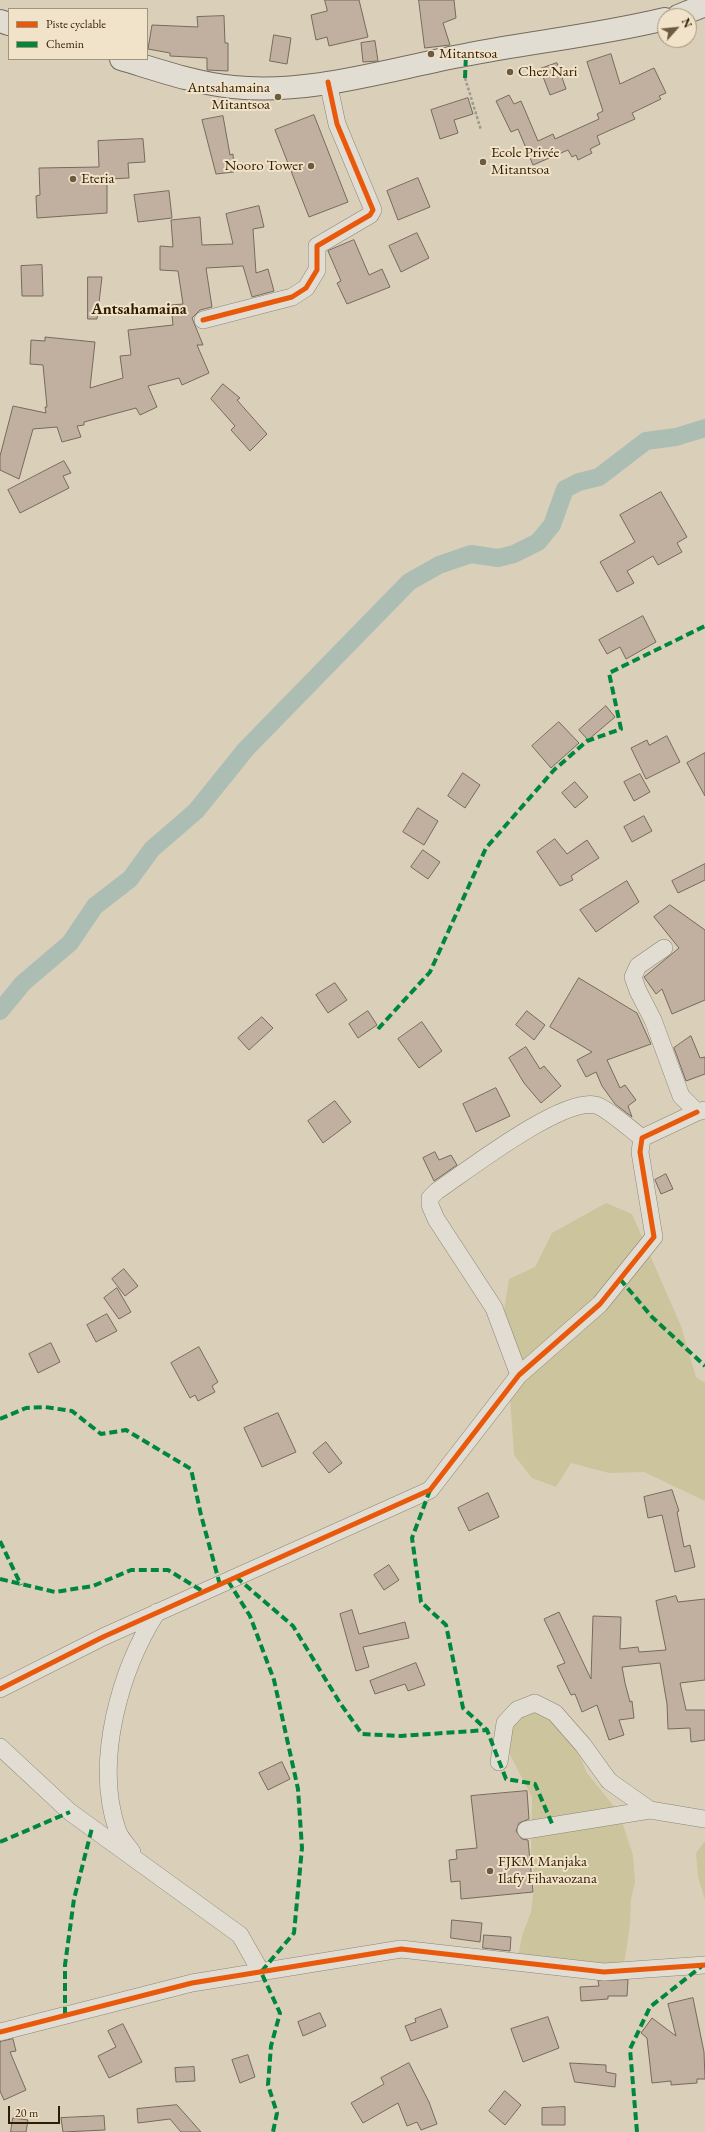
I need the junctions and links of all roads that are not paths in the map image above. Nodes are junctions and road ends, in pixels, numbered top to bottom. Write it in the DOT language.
graph roads {
  1 [pos="657,21"];
  2 [pos="124,60"];
  3 [pos="328,82"];
  4 [pos="203,320"];
  5 [pos="664,948"];
  6 [pos="701,1111"];
  7 [pos="642,1138"];
  8 [pos="519,1375"];
  9 [pos="157,1612"];
  10 [pos="0,1689"];
  11 [pos="0,1747"];
  12 [pos="499,1762"];
  13 [pos="650,1810"];
  14 [pos="705,1819"];
  15 [pos="526,1830"];
  16 [pos="140,1864"];
  17 [pos="705,1965"];
  18 [pos="261,1972"];
  19 [pos="0,2032"];
  1 -- 3 [label="main road"];
  2 -- 3 [label="main road"];
  3 -- 4 [label="street"];
  5 -- 6 [label="street"];
  6 -- 7 [label="street"];
  7 -- 8 [label="street"];
  7 -- 8 [label="street"];
  8 -- 9 [label="street"];
  9 -- 10 [label="street"];
  9 -- 16 [label="street"];
  11 -- 16 [label="street"];
  12 -- 13 [label="street"];
  13 -- 14 [label="street"];
  13 -- 15 [label="street"];
  16 -- 18 [label="street"];
  17 -- 18 [label="street"];
  18 -- 19 [label="street"];
}
